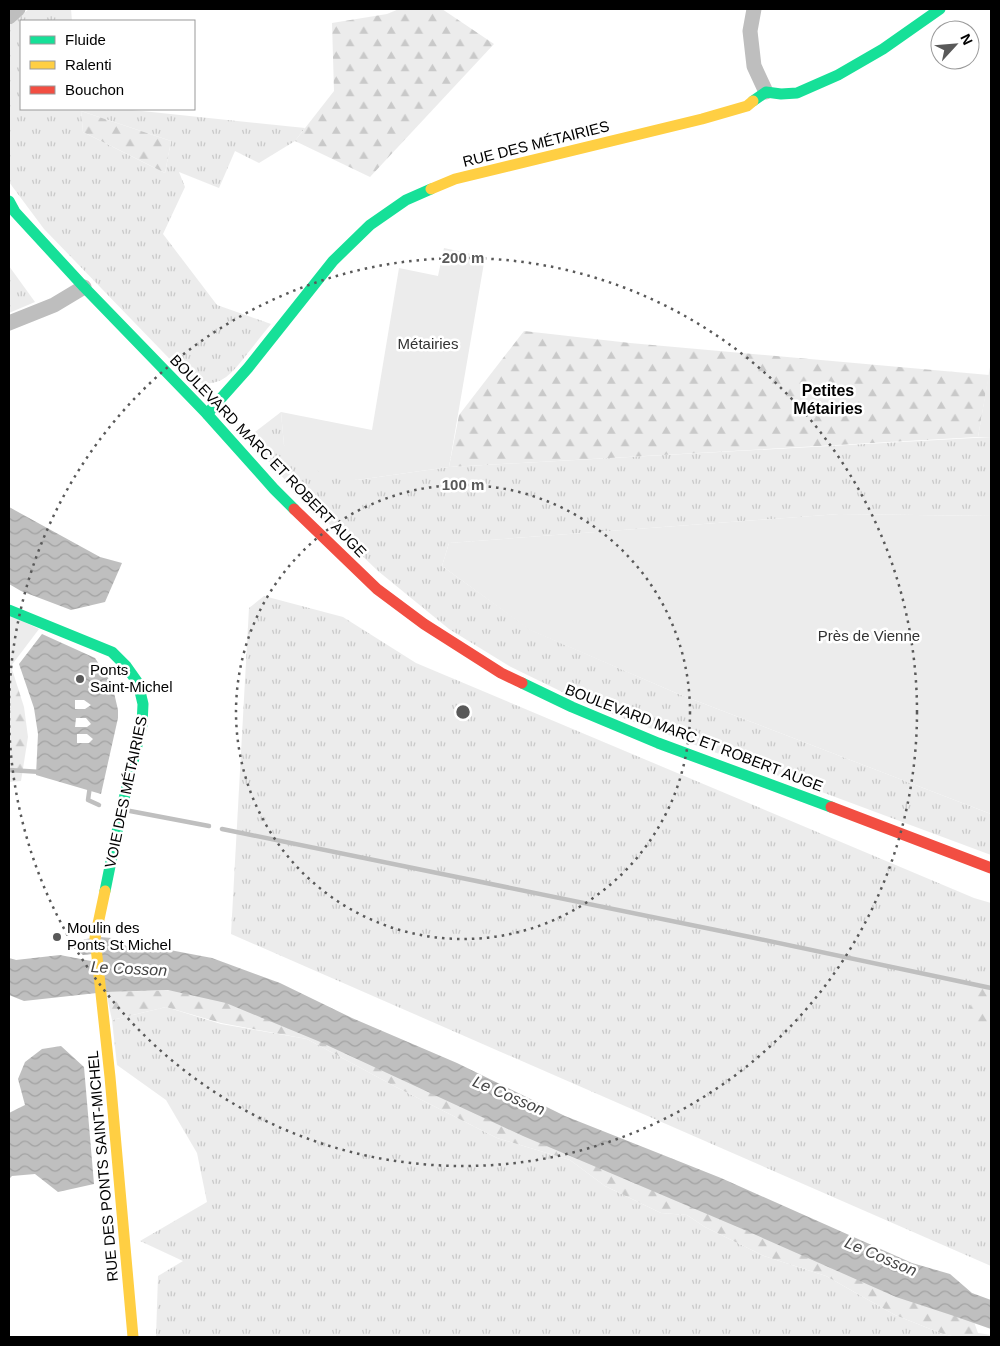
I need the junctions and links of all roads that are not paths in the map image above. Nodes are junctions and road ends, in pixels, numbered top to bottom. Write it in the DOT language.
graph roads {
  1 [pos="18,9"];
  2 [pos="754,9"];
  3 [pos="940,9"];
  4 [pos="9,17"];
  5 [pos="766,92"];
  6 [pos="9,201"];
  7 [pos="84,287"];
  8 [pos="9,323"];
  9 [pos="207,414"];
  10 [pos="9,610"];
  11 [pos="991,868"];
  12 [pos="100,993"];
  13 [pos="134,1337"];
  1 -- 4 [label="street"];
  2 -- 5 [label="street"];
  3 -- 5 [label="street"];
  5 -- 9 [label="street, RUE DES MÉTAIRIES"];
  6 -- 7 [label="street, BOULEVARD MARC ET ROBERT AUGE"];
  7 -- 8 [label="street"];
  7 -- 9 [label="street, BOULEVARD MARC ET ROBERT AUGE"];
  9 -- 11 [label="street, BOULEVARD MARC ET ROBERT AUGE"];
  10 -- 12 [label="street, VOIE DES MÉTAIRIES"];
  12 -- 13 [label="street, RUE DES PONTS SAINT-MICHEL"];
}
